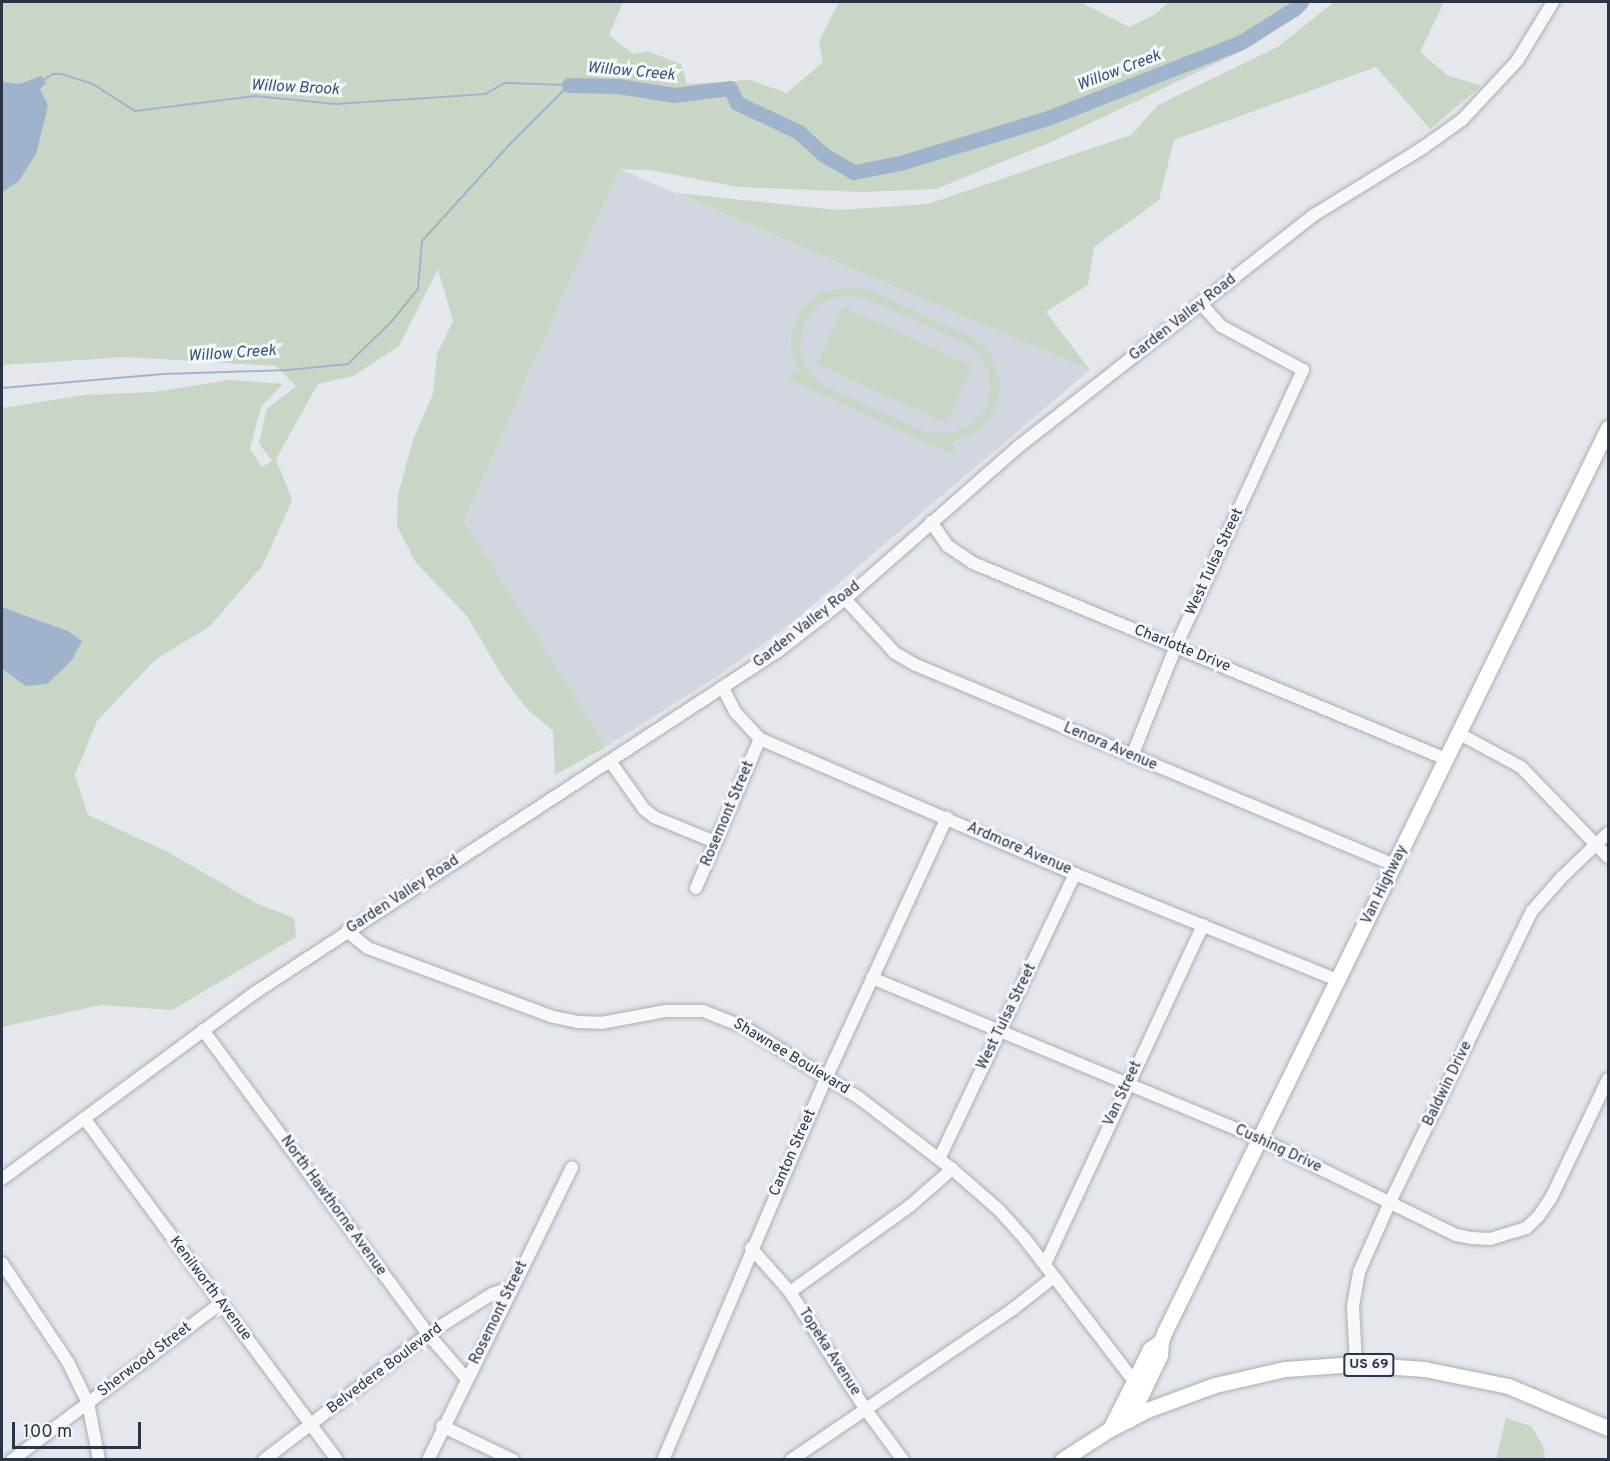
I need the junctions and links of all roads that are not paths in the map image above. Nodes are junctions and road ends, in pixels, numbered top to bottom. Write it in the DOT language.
graph roads {
  1 [pos="1553,2"];
  2 [pos="1201,304"];
  3 [pos="1608,428"];
  4 [pos="931,522"];
  5 [pos="844,599"];
  6 [pos="1176,646"];
  7 [pos="723,688"];
  8 [pos="1458,733"];
  9 [pos="760,739"];
  10 [pos="1132,756"];
  11 [pos="1446,759"];
  12 [pos="610,760"];
  13 [pos="947,818"];
  14 [pos="1608,833"];
  15 [pos="715,842"];
  16 [pos="1596,844"];
  17 [pos="1608,857"];
  18 [pos="1394,865"];
  19 [pos="1075,874"];
  20 [pos="696,888"];
  21 [pos="1203,925"];
  22 [pos="347,931"];
  23 [pos="872,978"];
  24 [pos="1338,981"];
  25 [pos="203,1030"];
  26 [pos="999,1032"];
  27 [pos="827,1076"];
  28 [pos="1608,1079"];
  29 [pos="1127,1085"];
  30 [pos="84,1118"];
  31 [pos="1260,1139"];
  32 [pos="939,1159"];
  33 [pos="572,1167"];
  34 [pos="952,1169"];
  35 [pos="2,1179"];
  36 [pos="1390,1202"];
  37 [pos="751,1248"];
  38 [pos="2,1263"];
  39 [pos="1045,1264"];
  40 [pos="1054,1277"];
  41 [pos="6,1279"];
  42 [pos="512,1287"];
  43 [pos="790,1292"];
  44 [pos="221,1303"];
  45 [pos="428,1334"];
  46 [pos="1161,1341"];
  47 [pos="1356,1364"];
  48 [pos="467,1379"];
  49 [pos="1134,1381"];
  50 [pos="88,1403"];
  51 [pos="866,1410"];
  52 [pos="1129,1419"];
  53 [pos="312,1425"];
  54 [pos="442,1426"];
  55 [pos="1608,1428"];
  56 [pos="1110,1429"];
  57 [pos="12,1460"];
  58 [pos="99,1460"];
  59 [pos="264,1460"];
  60 [pos="337,1460"];
  61 [pos="428,1460"];
  62 [pos="513,1460"];
  63 [pos="663,1460"];
  64 [pos="791,1460"];
  65 [pos="903,1460"];
  66 [pos="1062,1460"];
  1 -- 2 [label="street, Garden Valley Road"];
  2 -- 4 [label="street, Garden Valley Road"];
  2 -- 6 [label="street, West Tulsa Street"];
  3 -- 8 [label="main road, Van Highway"];
  4 -- 5 [label="street, Garden Valley Road"];
  4 -- 6 [label="street, Charlotte Drive"];
  5 -- 7 [label="street, Garden Valley Road"];
  5 -- 10 [label="street, Lenora Avenue"];
  6 -- 10 [label="street, West Tulsa Street"];
  6 -- 11 [label="street, Charlotte Drive"];
  7 -- 9 [label="street, Ardmore Avenue"];
  7 -- 12 [label="street, Garden Valley Road"];
  8 -- 11 [label="main road, Van Highway"];
  8 -- 16 [label="street"];
  9 -- 13 [label="street, Ardmore Avenue"];
  9 -- 15 [label="street, Rosemont Street"];
  10 -- 18 [label="street, Lenora Avenue"];
  11 -- 18 [label="main road, Van Highway"];
  12 -- 15 [label="street"];
  12 -- 22 [label="street, Garden Valley Road"];
  13 -- 19 [label="street, Ardmore Avenue"];
  13 -- 23 [label="street, Canton Street"];
  14 -- 16 [label="street, Baldwin Drive"];
  15 -- 20 [label="street, Rosemont Street"];
  16 -- 17 [label="street"];
  16 -- 36 [label="street, Baldwin Drive"];
  18 -- 24 [label="main road, Van Highway"];
  19 -- 21 [label="street, Ardmore Avenue"];
  19 -- 26 [label="street, West Tulsa Street"];
  21 -- 24 [label="street, Ardmore Avenue"];
  21 -- 29 [label="street, Van Street"];
  22 -- 25 [label="street, Garden Valley Road"];
  22 -- 27 [label="street, Shawnee Boulevard"];
  23 -- 26 [label="street, Cushing Drive"];
  23 -- 27 [label="street, Canton Street"];
  24 -- 31 [label="main road, Van Highway"];
  25 -- 30 [label="street, Garden Valley Road"];
  25 -- 45 [label="street, North Hawthorne Avenue"];
  26 -- 29 [label="street, Cushing Drive"];
  26 -- 32 [label="street, West Tulsa Street"];
  27 -- 32 [label="street, Shawnee Boulevard"];
  27 -- 37 [label="street, Canton Street"];
  28 -- 36 [label="street, Cushing Drive"];
  29 -- 31 [label="street, Cushing Drive"];
  29 -- 39 [label="street, Van Street"];
  30 -- 35 [label="street, Garden Valley Road"];
  30 -- 44 [label="street, Kenilworth Avenue"];
  31 -- 36 [label="street, Cushing Drive"];
  31 -- 46 [label="main road, Van Highway"];
  32 -- 34 [label="street, Shawnee Boulevard"];
  33 -- 42 [label="street, Rosemont Street"];
  34 -- 39 [label="street, Shawnee Boulevard"];
  34 -- 43 [label="street"];
  36 -- 47 [label="street, Baldwin Drive"];
  37 -- 43 [label="street, Topeka Avenue"];
  37 -- 63 [label="street, Canton Street"];
  38 -- 41 [label="street"];
  39 -- 40 [label="street, Shawnee Boulevard"];
  40 -- 49 [label="street, Shawnee Boulevard"];
  40 -- 51 [label="street"];
  41 -- 50 [label="street"];
  42 -- 45 [label="street, Belvedere Boulevard"];
  42 -- 48 [label="street, Rosemont Street"];
  43 -- 51 [label="street, Topeka Avenue"];
  44 -- 50 [label="street, Sherwood Street"];
  44 -- 53 [label="street, Kenilworth Avenue"];
  45 -- 48 [label="street, North Hawthorne Avenue"];
  45 -- 53 [label="street, Belvedere Boulevard"];
  46 -- 49 [label="main road, Van Highway"];
  46 -- 52 [label="main road, Van Highway"];
  47 -- 52 [label="main road, US 69"];
  47 -- 55 [label="main road, US 69"];
  48 -- 54 [label="street, Rosemont Street"];
  49 -- 56 [label="main road, Van Highway"];
  50 -- 57 [label="street, Sherwood Street"];
  50 -- 58 [label="street"];
  51 -- 64 [label="street"];
  51 -- 65 [label="street, Topeka Avenue"];
  52 -- 56 [label="main road, US 69"];
  53 -- 59 [label="street, Belvedere Boulevard"];
  53 -- 60 [label="street, Kenilworth Avenue"];
  54 -- 61 [label="street, Rosemont Street"];
  54 -- 62 [label="street"];
  56 -- 66 [label="main road, US 69"];
}
